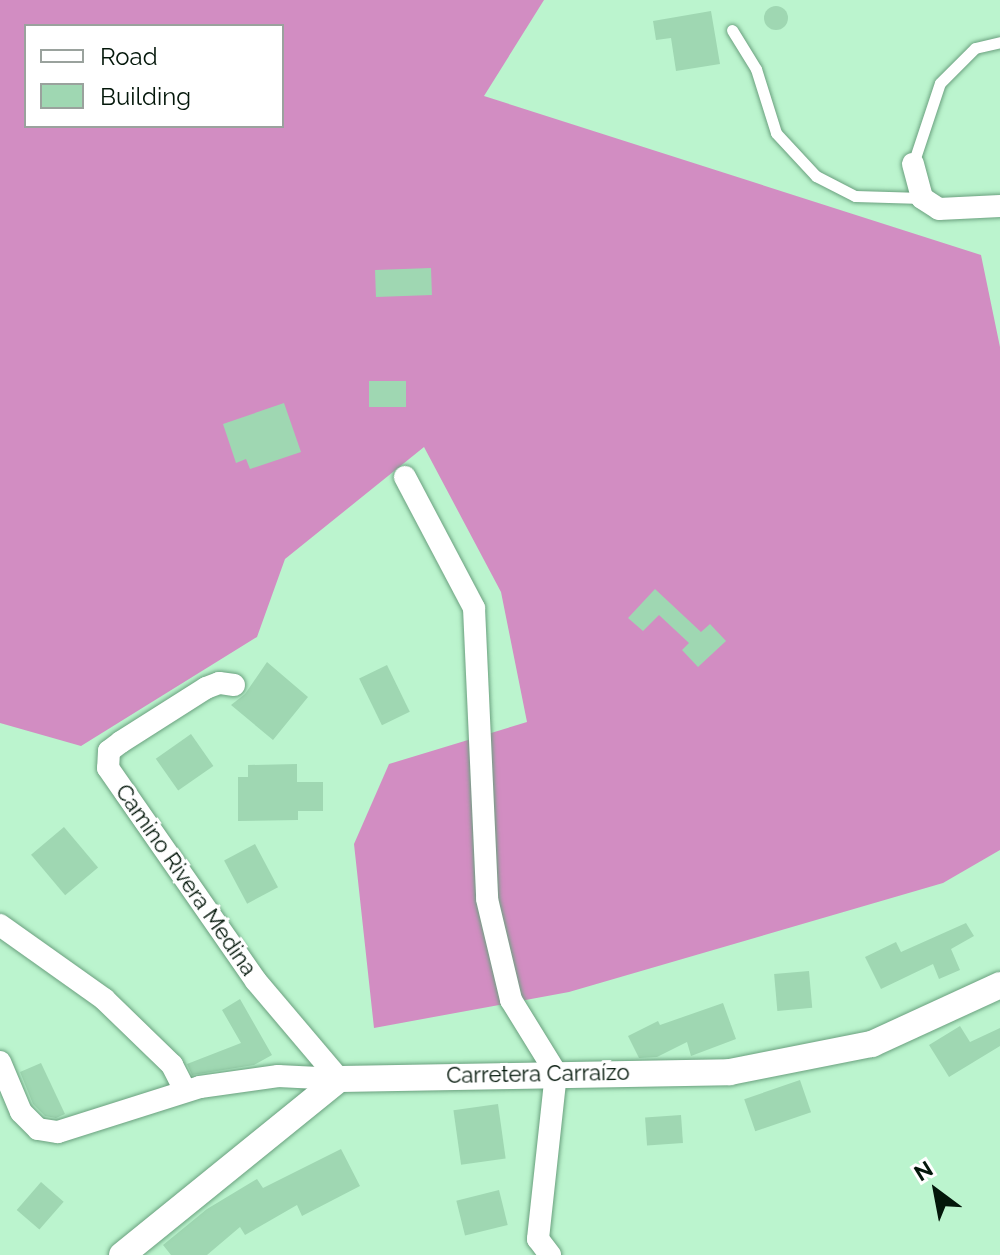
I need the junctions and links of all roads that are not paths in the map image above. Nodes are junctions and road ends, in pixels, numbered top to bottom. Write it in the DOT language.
graph roads {
  1 [pos="732,30"];
  2 [pos="1000,42"];
  3 [pos="913,164"];
  4 [pos="922,198"];
  5 [pos="1000,206"];
  6 [pos="405,477"];
  7 [pos="234,685"];
  8 [pos="0,925"];
  9 [pos="1000,985"];
  10 [pos="0,1062"];
  11 [pos="556,1073"];
  12 [pos="339,1079"];
  13 [pos="185,1091"];
  14 [pos="122,1255"];
  15 [pos="550,1255"];
  1 -- 4 [label="lane"];
  2 -- 3 [label="lane"];
  3 -- 4 [label="street"];
  4 -- 5 [label="street"];
  6 -- 11 [label="street"];
  7 -- 12 [label="street, Camino Rivera Medina"];
  8 -- 13 [label="street"];
  9 -- 11 [label="street, Carretera Carraízo"];
  10 -- 13 [label="street"];
  11 -- 12 [label="street, Carretera Carraízo"];
  11 -- 15 [label="street"];
  12 -- 13 [label="street"];
  12 -- 14 [label="street"];
}
